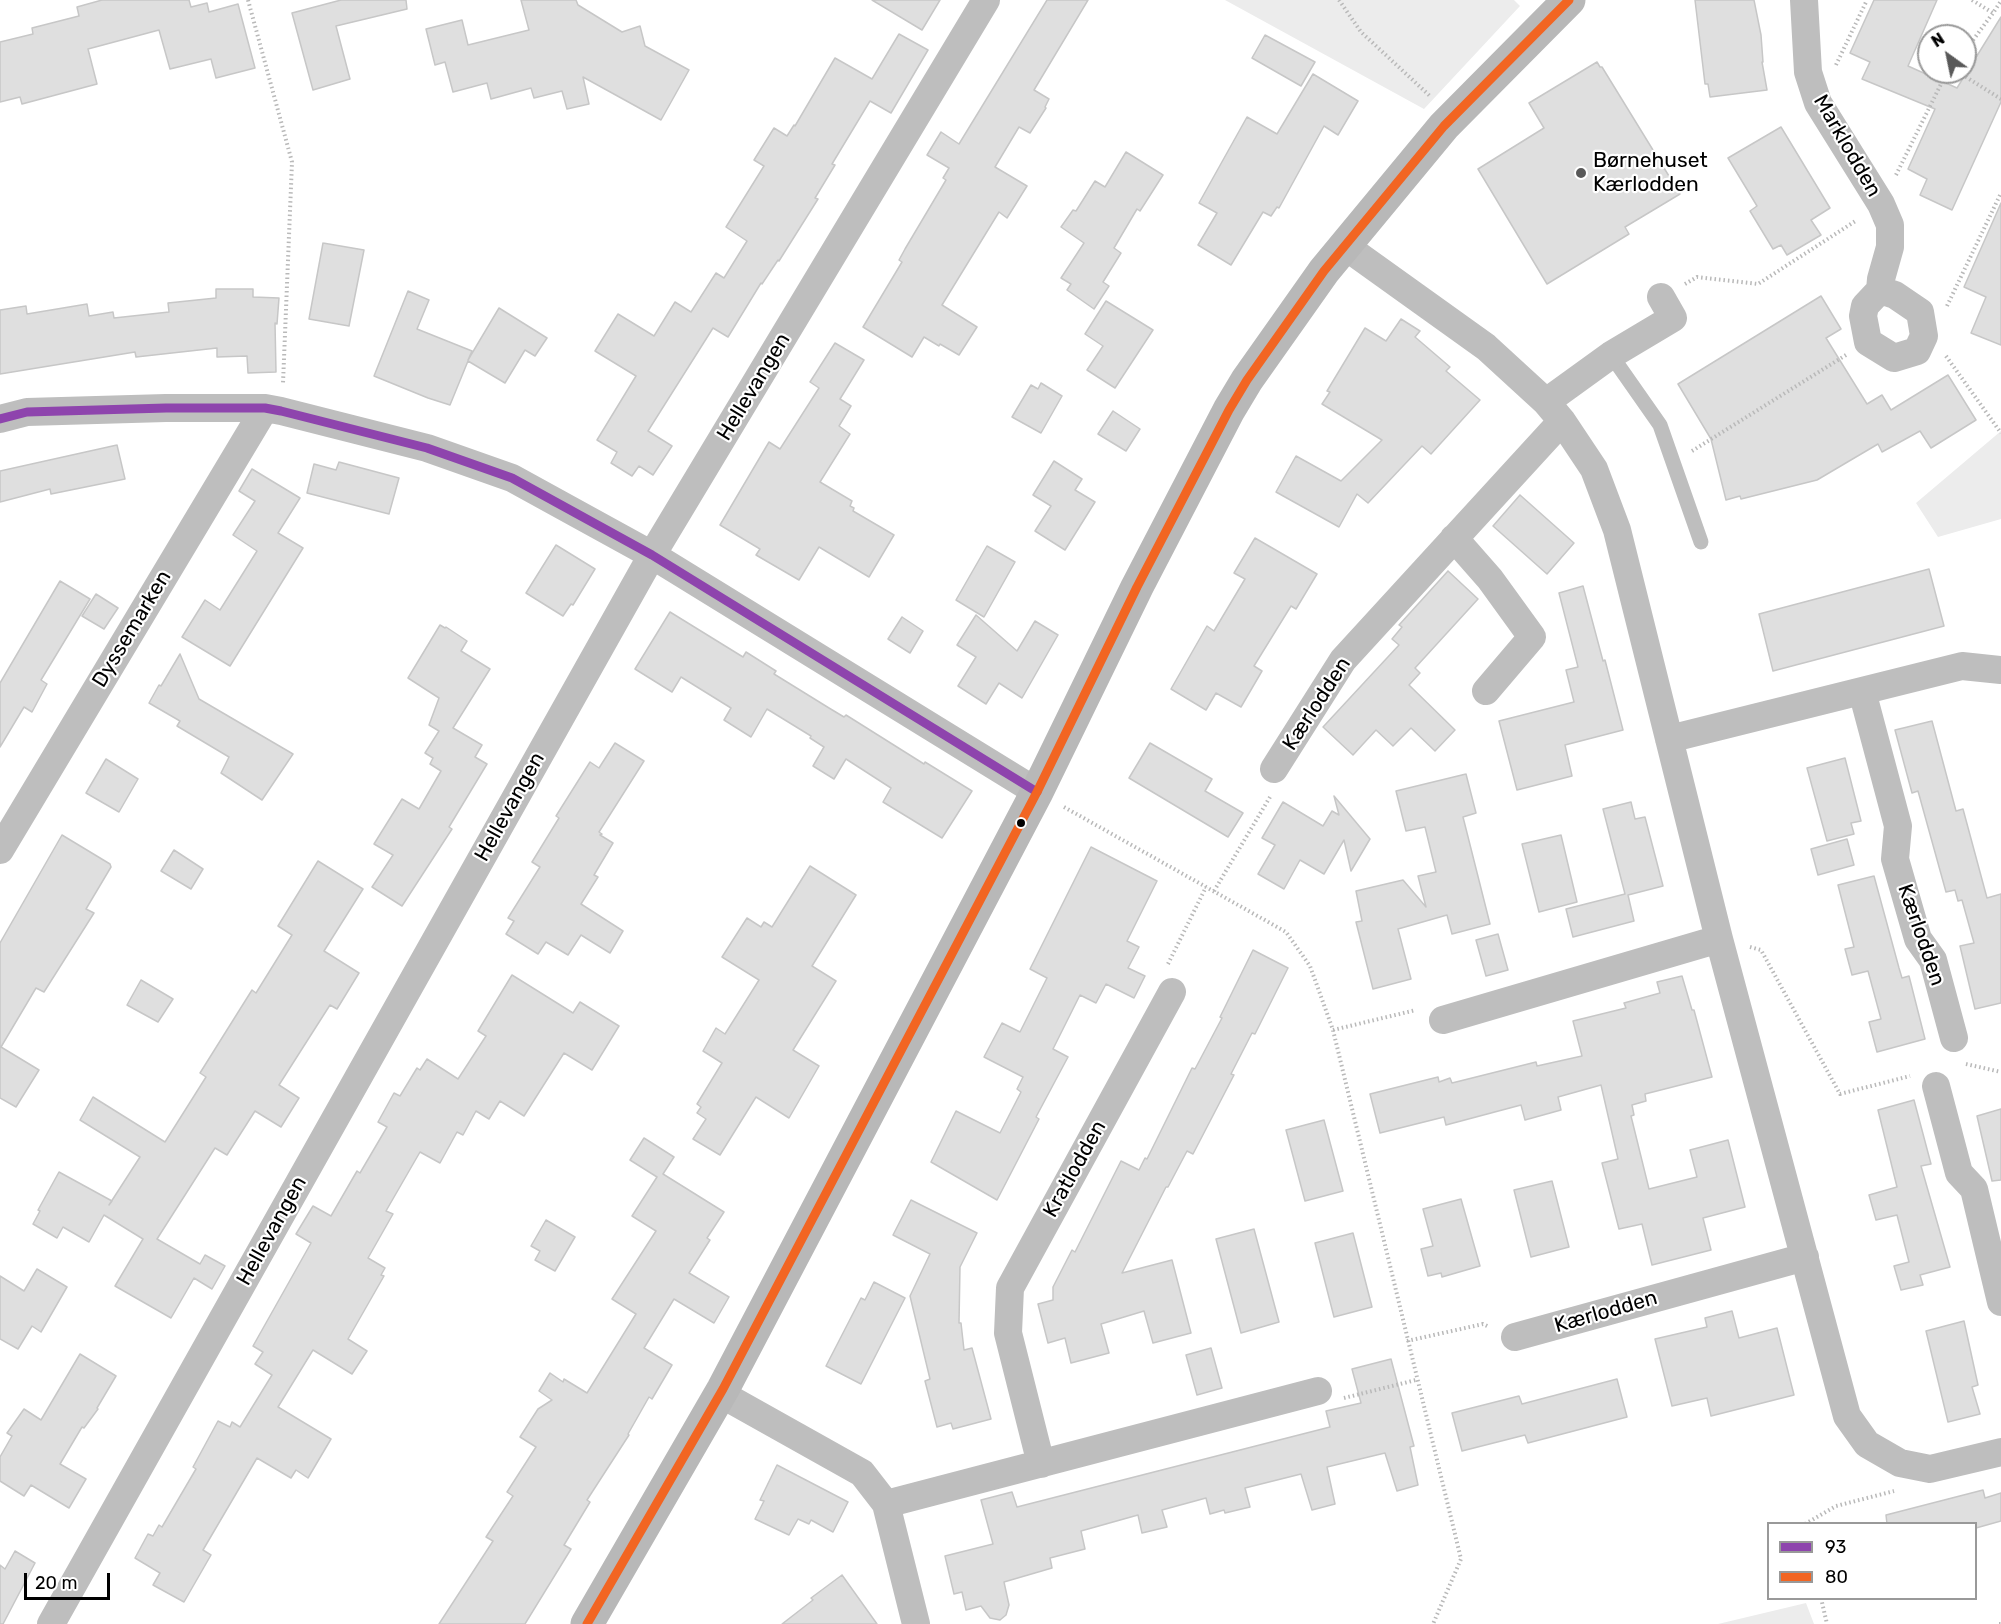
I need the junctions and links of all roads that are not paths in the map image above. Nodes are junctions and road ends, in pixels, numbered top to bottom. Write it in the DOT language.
graph roads {
  1 [pos="986,0"];
  2 [pos="1804,0"];
  3 [pos="1556,4"];
  4 [pos="1345,246"];
  5 [pos="1881,290"];
  6 [pos="1661,297"];
  7 [pos="1611,355"];
  8 [pos="273,410"];
  9 [pos="1554,412"];
  10 [pos="0,419"];
  11 [pos="1454,538"];
  12 [pos="1701,542"];
  13 [pos="652,555"];
  14 [pos="2001,670"];
  15 [pos="1486,691"];
  16 [pos="1862,691"];
  17 [pos="1669,739"];
  18 [pos="1274,769"];
  19 [pos="1037,792"];
  20 [pos="0,850"];
  21 [pos="1719,939"];
  22 [pos="1172,992"];
  23 [pos="1443,1020"];
  24 [pos="1957,1051"];
  25 [pos="1928,1080"];
  26 [pos="1805,1257"];
  27 [pos="2001,1302"];
  28 [pos="2001,1318"];
  29 [pos="2001,1324"];
  30 [pos="1515,1337"];
  31 [pos="1318,1391"];
  32 [pos="721,1394"];
  33 [pos="2001,1452"];
  34 [pos="1041,1464"];
  35 [pos="886,1504"];
  36 [pos="51,1624"];
  37 [pos="588,1624"];
  38 [pos="916,1624"];
  1 -- 13 [label="street, Hellevangen"];
  2 -- 5 [label="street, Marklodden"];
  3 -- 4 [label="street"];
  4 -- 9 [label="street"];
  4 -- 19 [label="street"];
  5 -- 5 [label="street, Marklodden"];
  6 -- 7 [label="street, Kærlodden"];
  7 -- 9 [label="street, Kærlodden"];
  7 -- 12 [label="lane"];
  8 -- 10 [label="street"];
  8 -- 13 [label="street"];
  8 -- 20 [label="street, Dyssemarken"];
  9 -- 11 [label="street, Kærlodden"];
  9 -- 17 [label="street"];
  11 -- 15 [label="street"];
  11 -- 18 [label="street, Kærlodden"];
  13 -- 19 [label="street"];
  13 -- 36 [label="street, Hellevangen"];
  14 -- 16 [label="street"];
  16 -- 17 [label="street"];
  16 -- 24 [label="street, Kærlodden"];
  17 -- 21 [label="street"];
  19 -- 32 [label="street"];
  21 -- 23 [label="street"];
  21 -- 26 [label="street"];
  22 -- 34 [label="street, Kratlodden"];
  25 -- 27 [label="street"];
  26 -- 30 [label="street, Kærlodden"];
  26 -- 33 [label="street"];
  28 -- 29 [label="street"];
  31 -- 34 [label="street"];
  32 -- 35 [label="street"];
  32 -- 37 [label="street"];
  34 -- 35 [label="street"];
  35 -- 38 [label="street"];
}
